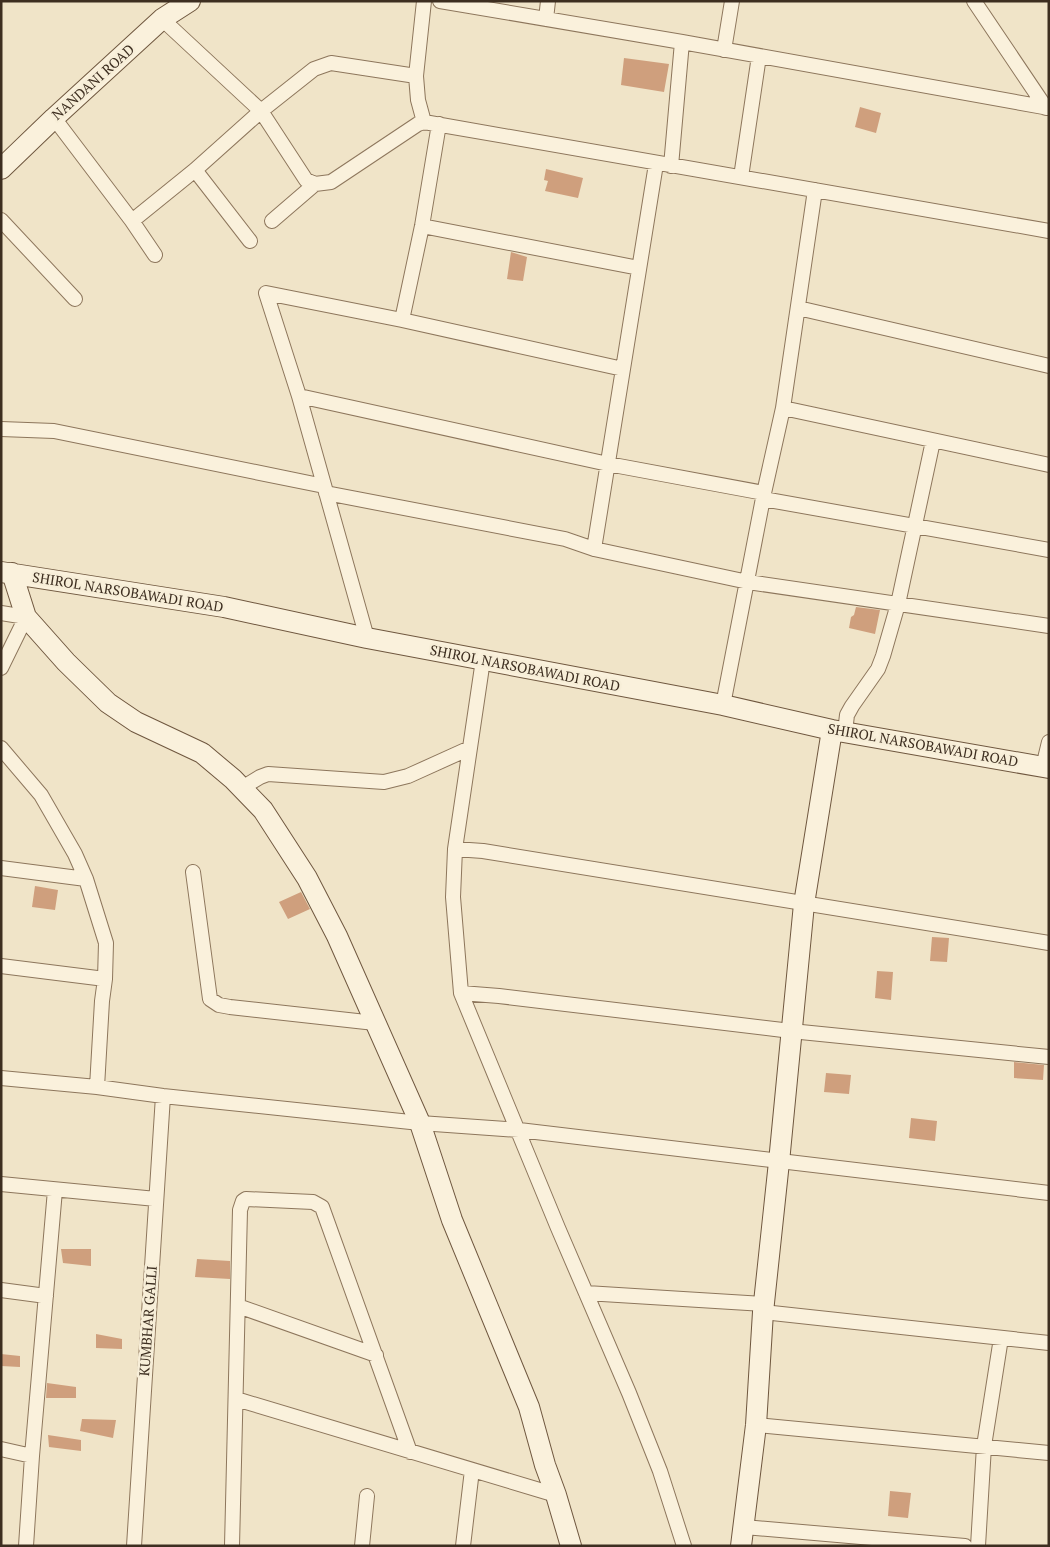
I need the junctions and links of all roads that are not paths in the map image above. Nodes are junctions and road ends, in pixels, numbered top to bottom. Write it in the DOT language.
graph roads {
  1 [pos="190,1"];
  2 [pos="424,1"];
  3 [pos="440,1"];
  4 [pos="548,1"];
  5 [pos="732,1"];
  6 [pos="974,1"];
  7 [pos="162,19"];
  8 [pos="546,19"];
  9 [pos="682,42"];
  10 [pos="724,50"];
  11 [pos="759,56"];
  12 [pos="416,76"];
  13 [pos="1047,108"];
  14 [pos="261,111"];
  15 [pos="54,118"];
  16 [pos="424,122"];
  17 [pos="439,124"];
  18 [pos="656,164"];
  19 [pos="671,166"];
  20 [pos="1,169"];
  21 [pos="195,170"];
  22 [pos="741,178"];
  23 [pos="315,184"];
  24 [pos="815,190"];
  25 [pos="1,220"];
  26 [pos="132,221"];
  27 [pos="272,221"];
  28 [pos="422,226"];
  29 [pos="1049,231"];
  30 [pos="250,241"];
  31 [pos="155,255"];
  32 [pos="639,268"];
  33 [pos="74,299"];
  34 [pos="798,308"];
  35 [pos="402,320"];
  36 [pos="1049,366"];
  37 [pos="623,369"];
  38 [pos="299,396"];
  39 [pos="783,408"];
  40 [pos="1,429"];
  41 [pos="934,441"];
  42 [pos="608,464"];
  43 [pos="1049,465"];
  44 [pos="325,489"];
  45 [pos="764,496"];
  46 [pos="914,525"];
  47 [pos="594,549"];
  48 [pos="1049,550"];
  49 [pos="7,572"];
  50 [pos="748,582"];
  51 [pos="898,604"];
  52 [pos="1,613"];
  53 [pos="26,617"];
  54 [pos="1049,626"];
  55 [pos="367,638"];
  56 [pos="483,660"];
  57 [pos="1,668"];
  58 [pos="723,705"];
  59 [pos="838,731"];
  60 [pos="1049,742"];
  61 [pos="1,748"];
  62 [pos="470,748"];
  63 [pos="1046,767"];
  64 [pos="242,788"];
  65 [pos="455,849"];
  66 [pos="1,868"];
  67 [pos="193,872"];
  68 [pos="86,879"];
  69 [pos="804,904"];
  70 [pos="1049,943"];
  71 [pos="1,966"];
  72 [pos="105,979"];
  73 [pos="461,993"];
  74 [pos="375,1023"];
  75 [pos="791,1031"];
  76 [pos="1049,1057"];
  77 [pos="1,1078"];
  78 [pos="96,1087"];
  79 [pos="163,1096"];
  80 [pos="420,1123"];
  81 [pos="519,1130"];
  82 [pos="780,1162"];
  83 [pos="1,1184"];
  84 [pos="55,1190"];
  85 [pos="1049,1193"];
  86 [pos="156,1199"];
  87 [pos="1,1290"];
  88 [pos="586,1293"];
  89 [pos="46,1296"];
  90 [pos="238,1306"];
  91 [pos="763,1308"];
  92 [pos="1000,1338"];
  93 [pos="1049,1343"];
  94 [pos="376,1355"];
  95 [pos="236,1399"];
  96 [pos="756,1425"];
  97 [pos="984,1446"];
  98 [pos="1,1449"];
  99 [pos="410,1452"];
  100 [pos="1049,1453"];
  101 [pos="32,1456"];
  102 [pos="472,1470"];
  103 [pos="556,1495"];
  104 [pos="367,1496"];
  105 [pos="743,1536"];
  106 [pos="26,1546"];
  107 [pos="134,1546"];
  108 [pos="232,1546"];
  109 [pos="362,1546"];
  110 [pos="464,1546"];
  111 [pos="570,1546"];
  112 [pos="684,1546"];
  113 [pos="965,1546"];
  114 [pos="978,1546"];
  1 -- 7 [label="street, NANDANI ROAD"];
  2 -- 12 [label="street"];
  3 -- 8 [label="street"];
  4 -- 8 [label="street"];
  5 -- 10 [label="street"];
  6 -- 13 [label="street"];
  7 -- 14 [label="street"];
  7 -- 15 [label="street, NANDANI ROAD"];
  8 -- 9 [label="street"];
  9 -- 10 [label="street"];
  9 -- 19 [label="street"];
  10 -- 11 [label="street"];
  11 -- 13 [label="street"];
  11 -- 22 [label="street"];
  12 -- 14 [label="street"];
  12 -- 16 [label="street"];
  14 -- 21 [label="street"];
  14 -- 23 [label="street"];
  15 -- 20 [label="street, NANDANI ROAD"];
  15 -- 26 [label="street"];
  16 -- 17 [label="street"];
  16 -- 23 [label="street"];
  17 -- 18 [label="street"];
  17 -- 28 [label="street"];
  18 -- 19 [label="street"];
  18 -- 32 [label="street"];
  19 -- 22 [label="street"];
  21 -- 26 [label="street"];
  21 -- 30 [label="street"];
  22 -- 24 [label="street"];
  23 -- 27 [label="street"];
  24 -- 29 [label="street"];
  24 -- 34 [label="street"];
  25 -- 33 [label="street"];
  26 -- 31 [label="street"];
  28 -- 32 [label="street"];
  28 -- 35 [label="street"];
  32 -- 37 [label="street"];
  34 -- 36 [label="street"];
  34 -- 39 [label="street"];
  35 -- 37 [label="street"];
  35 -- 38 [label="street"];
  37 -- 42 [label="street"];
  38 -- 42 [label="street"];
  38 -- 44 [label="street"];
  39 -- 41 [label="street"];
  39 -- 45 [label="street"];
  40 -- 44 [label="street"];
  41 -- 43 [label="street"];
  41 -- 46 [label="street"];
  42 -- 45 [label="street"];
  42 -- 47 [label="street"];
  44 -- 47 [label="street"];
  44 -- 55 [label="street"];
  45 -- 46 [label="street"];
  45 -- 50 [label="street"];
  46 -- 48 [label="street"];
  46 -- 51 [label="street"];
  47 -- 50 [label="street"];
  49 -- 53 [label="street"];
  49 -- 55 [label="street, SHIROL NARSOBAWADI ROAD"];
  50 -- 51 [label="street"];
  50 -- 58 [label="street"];
  51 -- 54 [label="street"];
  51 -- 59 [label="street"];
  52 -- 53 [label="street"];
  53 -- 57 [label="street"];
  53 -- 64 [label="street"];
  55 -- 56 [label="street, SHIROL NARSOBAWADI ROAD"];
  56 -- 58 [label="street, SHIROL NARSOBAWADI ROAD"];
  56 -- 62 [label="street"];
  58 -- 59 [label="street, SHIROL NARSOBAWADI ROAD"];
  59 -- 63 [label="street, SHIROL NARSOBAWADI ROAD"];
  59 -- 69 [label="street"];
  60 -- 63 [label="street"];
  61 -- 68 [label="street"];
  62 -- 64 [label="street"];
  62 -- 65 [label="street"];
  64 -- 74 [label="street"];
  65 -- 69 [label="street"];
  65 -- 73 [label="street"];
  66 -- 68 [label="street"];
  67 -- 74 [label="street"];
  68 -- 72 [label="street"];
  69 -- 70 [label="street"];
  69 -- 75 [label="street"];
  71 -- 72 [label="street"];
  72 -- 78 [label="street"];
  73 -- 75 [label="street"];
  73 -- 81 [label="street"];
  74 -- 80 [label="street"];
  75 -- 76 [label="street"];
  75 -- 82 [label="street"];
  77 -- 78 [label="street"];
  78 -- 79 [label="street"];
  79 -- 80 [label="street"];
  79 -- 86 [label="street, KUMBHAR GALLI"];
  80 -- 81 [label="street"];
  80 -- 103 [label="street"];
  81 -- 82 [label="street"];
  81 -- 88 [label="street"];
  82 -- 85 [label="street"];
  82 -- 91 [label="street"];
  83 -- 84 [label="street"];
  84 -- 86 [label="street"];
  84 -- 89 [label="street"];
  86 -- 107 [label="street, KUMBHAR GALLI"];
  87 -- 89 [label="street"];
  88 -- 91 [label="street"];
  88 -- 112 [label="street"];
  89 -- 101 [label="street"];
  90 -- 94 [label="street"];
  90 -- 94 [label="street"];
  90 -- 95 [label="street"];
  91 -- 92 [label="street"];
  91 -- 96 [label="street"];
  92 -- 93 [label="street"];
  92 -- 97 [label="street"];
  94 -- 99 [label="street"];
  95 -- 99 [label="street"];
  95 -- 108 [label="street"];
  96 -- 97 [label="street"];
  96 -- 105 [label="street"];
  97 -- 100 [label="street"];
  97 -- 114 [label="street"];
  98 -- 101 [label="street"];
  99 -- 102 [label="street"];
  101 -- 106 [label="street"];
  102 -- 103 [label="street"];
  102 -- 110 [label="street"];
  103 -- 111 [label="street"];
  104 -- 109 [label="street"];
  105 -- 113 [label="street"];
}
